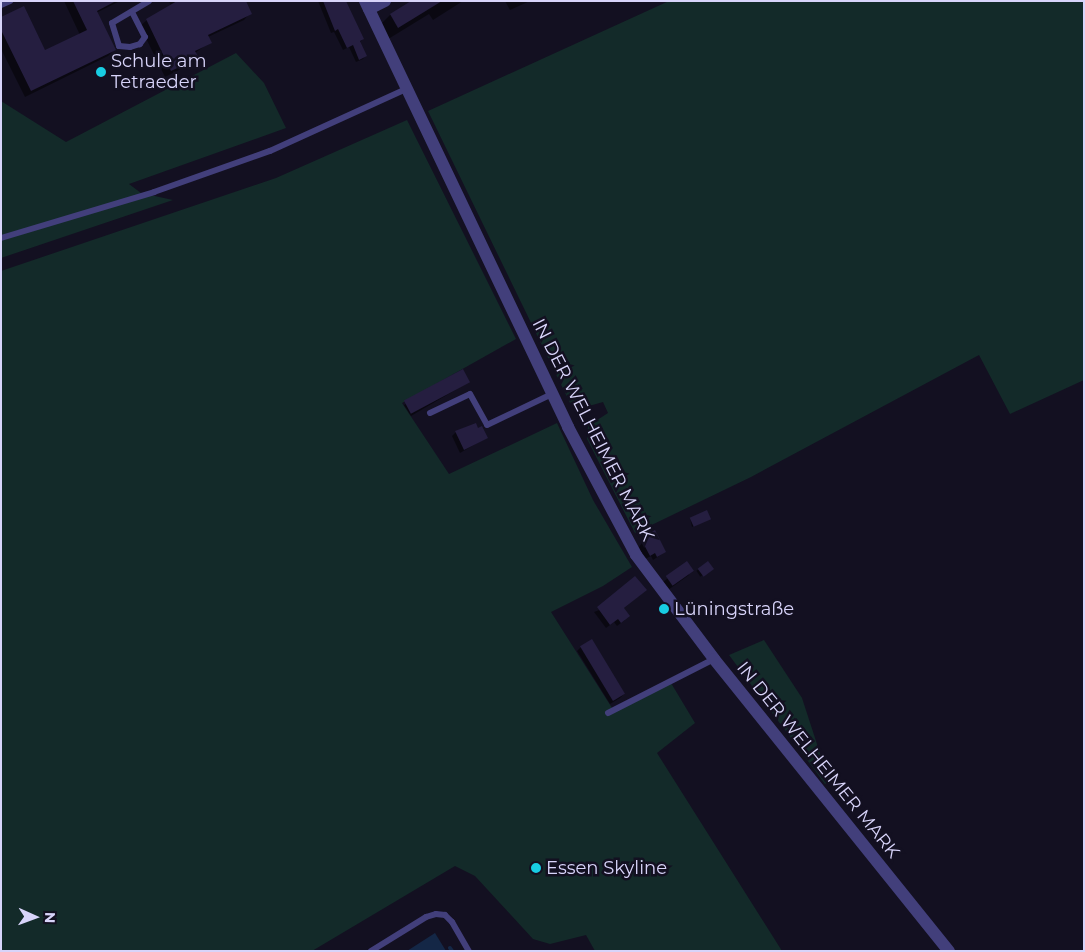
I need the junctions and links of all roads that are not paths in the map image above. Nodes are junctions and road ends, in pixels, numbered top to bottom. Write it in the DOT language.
graph roads {
  1 [pos="10,1"];
  2 [pos="149,1"];
  3 [pos="385,1"];
  4 [pos="367,5"];
  5 [pos="1,6"];
  6 [pos="132,12"];
  7 [pos="408,88"];
  8 [pos="1,238"];
  9 [pos="552,394"];
  10 [pos="430,413"];
  11 [pos="714,659"];
  12 [pos="608,713"];
  13 [pos="370,951"];
  14 [pos="469,951"];
  15 [pos="949,951"];
  1 -- 5 [label="lane"];
  2 -- 6 [label="lane"];
  3 -- 4 [label="street"];
  4 -- 7 [label="street, IN DER WELHEIMER MARK"];
  6 -- 6 [label="lane"];
  7 -- 8 [label="lane"];
  7 -- 9 [label="street, IN DER WELHEIMER MARK"];
  9 -- 10 [label="lane"];
  9 -- 11 [label="street, IN DER WELHEIMER MARK"];
  11 -- 12 [label="lane"];
  11 -- 15 [label="street, IN DER WELHEIMER MARK"];
  13 -- 14 [label="lane"];
}
